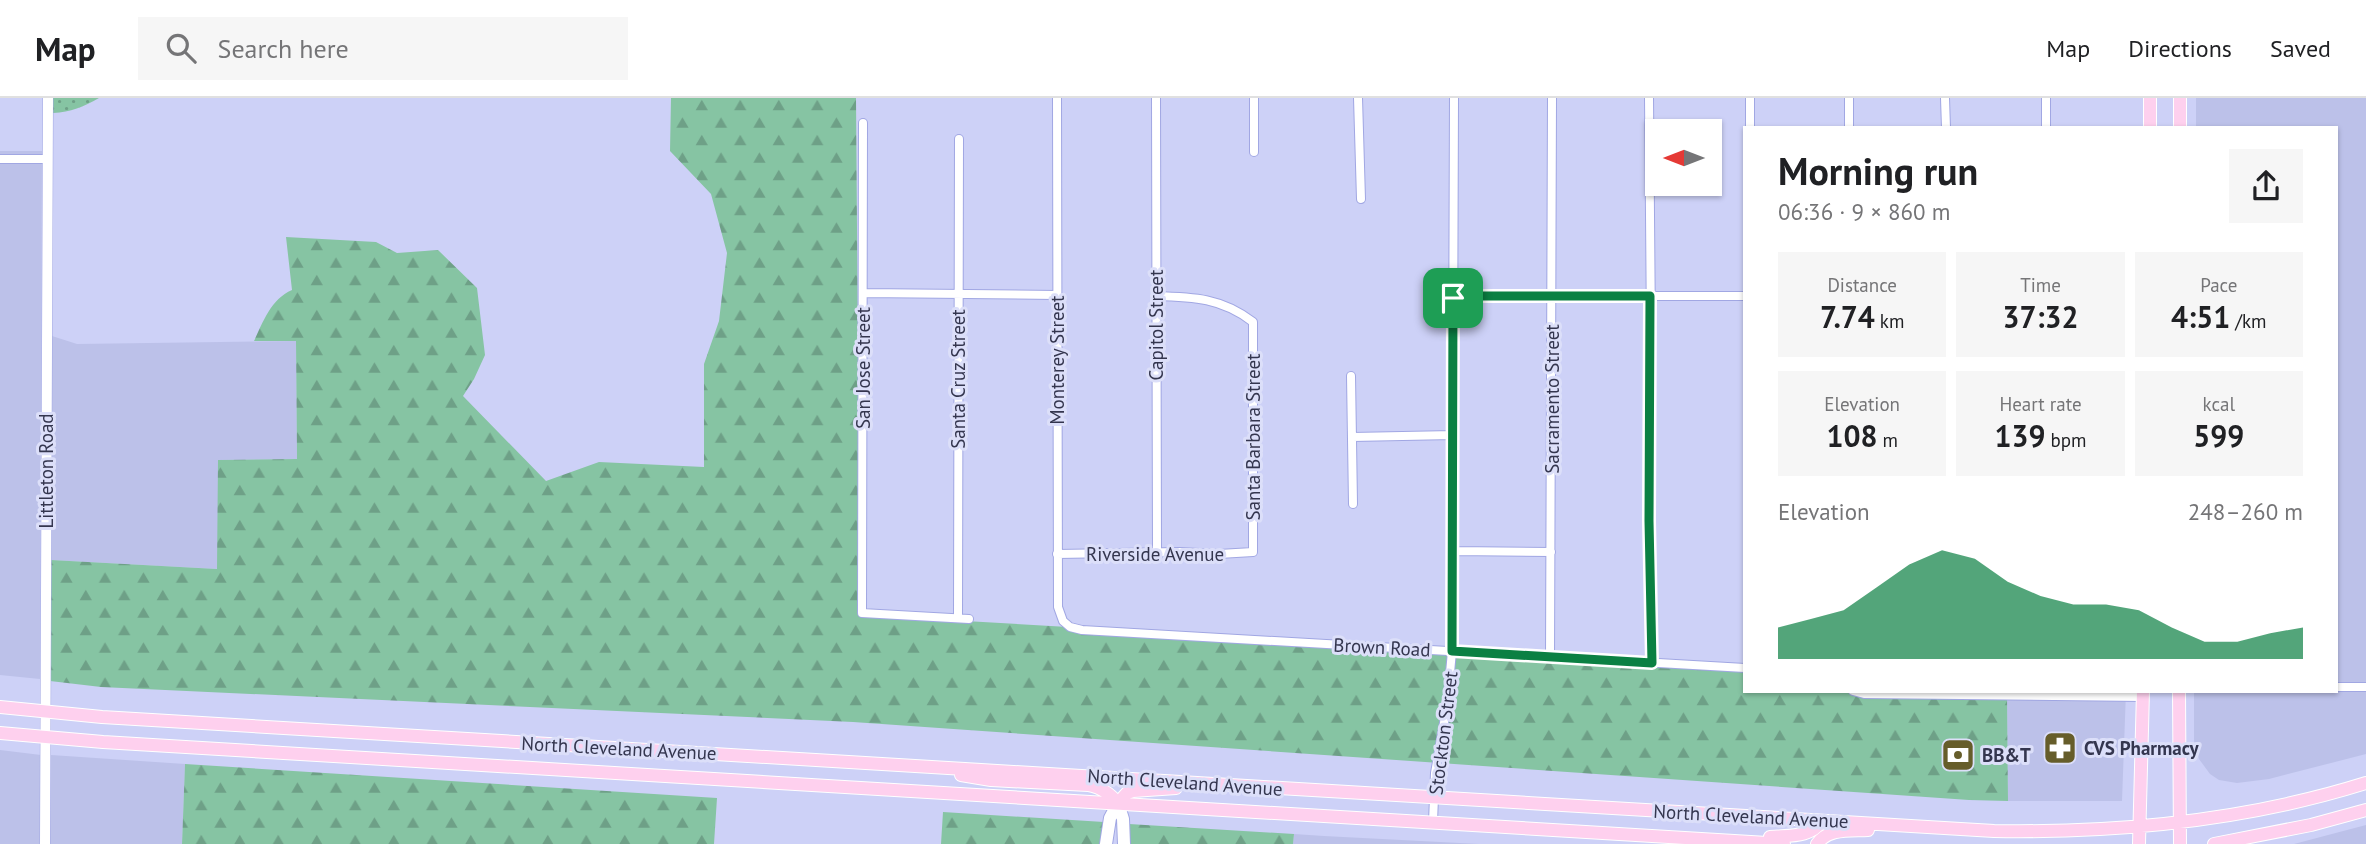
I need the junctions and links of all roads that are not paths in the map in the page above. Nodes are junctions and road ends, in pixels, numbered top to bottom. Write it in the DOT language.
graph roads {
  1 [pos="48,98"];
  2 [pos="1057,98"];
  3 [pos="1156,98"];
  4 [pos="1254,98"];
  5 [pos="1358,98"];
  6 [pos="1454,98"];
  7 [pos="1552,98"];
  8 [pos="1649,98"];
  9 [pos="1750,98"];
  10 [pos="1849,98"];
  11 [pos="1945,98"];
  12 [pos="2046,98"];
  13 [pos="2150,98"];
  14 [pos="2180,98"];
  15 [pos="863,123"];
  16 [pos="1750,126"];
  17 [pos="1849,126"];
  18 [pos="1946,126"];
  19 [pos="2046,126"];
  20 [pos="2150,126"];
  21 [pos="2180,126"];
  22 [pos="959,139"];
  23 [pos="1254,152"];
  24 [pos="0,159"];
  25 [pos="48,159"];
  26 [pos="1361,199"];
  27 [pos="863,293"];
  28 [pos="959,295"];
  29 [pos="1057,295"];
  30 [pos="1156,296"];
  31 [pos="1551,296"];
  32 [pos="1650,296"];
  33 [pos="1743,296"];
  34 [pos="1453,298"];
  35 [pos="1351,376"];
  36 [pos="1453,435"];
  37 [pos="1352,437"];
  38 [pos="1353,504"];
  39 [pos="1453,551"];
  40 [pos="1157,552"];
  41 [pos="1253,552"];
  42 [pos="1551,552"];
  43 [pos="1057,554"];
  44 [pos="958,618"];
  45 [pos="969,619"];
  46 [pos="1063,621"];
  47 [pos="1452,651"];
  48 [pos="1550,657"];
  49 [pos="1652,663"];
  50 [pos="1743,668"];
  51 [pos="2338,687"];
  52 [pos="2366,687"];
  53 [pos="1860,693"];
  54 [pos="1945,693"];
  55 [pos="2045,693"];
  56 [pos="2179,693"];
  57 [pos="2143,694"];
  58 [pos="0,708"];
  59 [pos="45,713"];
  60 [pos="0,733"];
  61 [pos="46,737"];
  62 [pos="888,764"];
  63 [pos="2366,783"];
  64 [pos="1227,785"];
  65 [pos="1434,797"];
  66 [pos="1118,803"];
  67 [pos="2366,810"];
  68 [pos="1822,821"];
  69 [pos="1433,822"];
  70 [pos="2180,823"];
  71 [pos="1924,827"];
  72 [pos="2140,828"];
  73 [pos="1724,840"];
  74 [pos="45,844"];
  75 [pos="1106,844"];
  76 [pos="1124,844"];
  77 [pos="1784,844"];
  78 [pos="1817,844"];
  79 [pos="2139,844"];
  80 [pos="2180,844"];
  81 [pos="2214,844"];
  1 -- 25 [label="street, Littleton Road"];
  2 -- 29 [label="street, Monterey Street"];
  3 -- 30 [label="street, Capitol Street"];
  4 -- 23 [label="street"];
  5 -- 26 [label="street"];
  6 -- 34 [label="street, Stockton Street"];
  7 -- 31 [label="street, Sacramento Street"];
  8 -- 32 [label="street"];
  9 -- 16 [label="street"];
  10 -- 17 [label="street"];
  11 -- 18 [label="street"];
  12 -- 19 [label="street"];
  13 -- 20 [label="main road"];
  14 -- 21 [label="main road"];
  15 -- 27 [label="street, San Jose Street"];
  22 -- 28 [label="street, Santa Cruz Street"];
  24 -- 25 [label="street"];
  25 -- 59 [label="street, Littleton Road"];
  27 -- 28 [label="street"];
  27 -- 44 [label="street, San Jose Street"];
  28 -- 29 [label="street"];
  28 -- 44 [label="street, Santa Cruz Street"];
  29 -- 43 [label="street, Monterey Street"];
  30 -- 40 [label="street, Capitol Street"];
  30 -- 41 [label="street, Santa Barbara Street"];
  31 -- 32 [label="street"];
  31 -- 34 [label="street"];
  31 -- 42 [label="street, Sacramento Street"];
  32 -- 33 [label="street"];
  32 -- 49 [label="street"];
  34 -- 36 [label="street, Stockton Street"];
  35 -- 37 [label="street"];
  36 -- 37 [label="street"];
  36 -- 39 [label="street, Stockton Street"];
  37 -- 38 [label="street"];
  39 -- 42 [label="street"];
  39 -- 47 [label="street, Stockton Street"];
  40 -- 41 [label="street, Riverside Avenue"];
  40 -- 43 [label="street, Riverside Avenue"];
  42 -- 48 [label="street, Sacramento Street"];
  43 -- 46 [label="street, Monterey Street"];
  44 -- 45 [label="street"];
  46 -- 47 [label="street, Brown Road"];
  47 -- 48 [label="street, Brown Road"];
  47 -- 65 [label="street, Stockton Street"];
  48 -- 49 [label="street, Brown Road"];
  49 -- 50 [label="street, Brown Road"];
  51 -- 52 [label="street"];
  53 -- 54 [label="street"];
  54 -- 55 [label="street"];
  55 -- 57 [label="street"];
  56 -- 70 [label="main road"];
  57 -- 72 [label="main road"];
  58 -- 59 [label="main road, North Cleveland Avenue"];
  59 -- 61 [label="street, Littleton Road"];
  59 -- 62 [label="main road, North Cleveland Avenue"];
  60 -- 61 [label="main road, North Cleveland Avenue"];
  61 -- 66 [label="main road, North Cleveland Avenue"];
  61 -- 74 [label="street, Littleton Road"];
  62 -- 64 [label="main road, North Cleveland Avenue"];
  62 -- 66 [label="main road"];
  63 -- 70 [label="main road, North Cleveland Avenue"];
  64 -- 65 [label="main road, North Cleveland Avenue"];
  64 -- 66 [label="main road"];
  65 -- 68 [label="main road, North Cleveland Avenue"];
  65 -- 69 [label="street, Stockton Street"];
  66 -- 69 [label="main road, North Cleveland Avenue"];
  66 -- 75 [label="main road"];
  66 -- 76 [label="main road"];
  67 -- 81 [label="main road"];
  68 -- 71 [label="main road, North Cleveland Avenue"];
  68 -- 73 [label="main road"];
  69 -- 73 [label="main road, North Cleveland Avenue"];
  70 -- 72 [label="main road, North Cleveland Avenue"];
  70 -- 80 [label="main road"];
  71 -- 72 [label="main road, North Cleveland Avenue"];
  71 -- 78 [label="main road"];
  72 -- 79 [label="main road"];
  73 -- 77 [label="main road, North Cleveland Avenue"];
}
